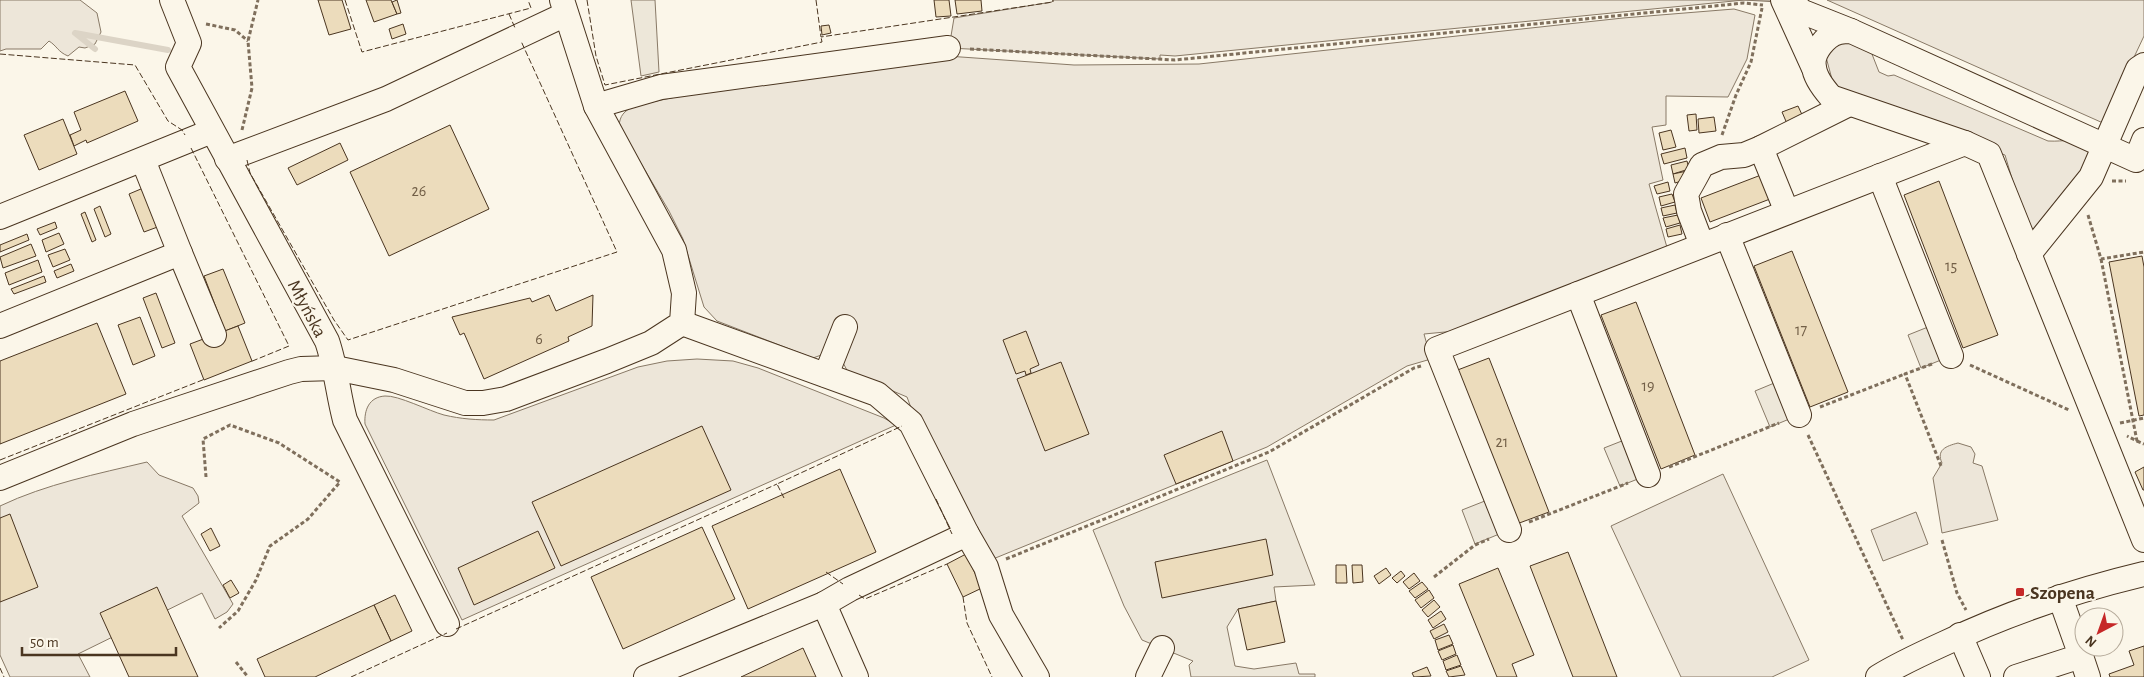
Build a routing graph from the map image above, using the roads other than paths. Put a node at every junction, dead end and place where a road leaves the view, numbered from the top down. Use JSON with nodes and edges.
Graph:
{"nodes":[{"id":1,"x":1780,"y":3,"type":"edge"},
{"id":2,"x":564,"y":7,"type":"edge"},
{"id":3,"x":176,"y":10,"type":"edge"},
{"id":4,"x":1851,"y":31,"type":"junction"},
{"id":5,"x":948,"y":48,"type":"road end"},
{"id":6,"x":2144,"y":65,"type":"edge"},
{"id":7,"x":1813,"y":66,"type":"junction"},
{"id":8,"x":1849,"y":104,"type":"junction"},
{"id":9,"x":596,"y":106,"type":"junction"},
{"id":10,"x":212,"y":132,"type":"junction"},
{"id":11,"x":2144,"y":140,"type":"edge"},
{"id":12,"x":1965,"y":144,"type":"junction"},
{"id":13,"x":2105,"y":144,"type":"junction"},
{"id":14,"x":1761,"y":148,"type":"junction"},
{"id":15,"x":231,"y":157,"type":"junction"},
{"id":16,"x":143,"y":160,"type":"junction"},
{"id":17,"x":1880,"y":176,"type":"junction"},
{"id":18,"x":1787,"y":212,"type":"junction"},
{"id":19,"x":0,"y":217,"type":"edge"},
{"id":20,"x":1727,"y":235,"type":"junction"},
{"id":21,"x":1702,"y":245,"type":"junction"},
{"id":22,"x":180,"y":253,"type":"junction"},
{"id":23,"x":2029,"y":254,"type":"junction"},
{"id":24,"x":1578,"y":294,"type":"junction"},
{"id":25,"x":682,"y":323,"type":"junction"},
{"id":26,"x":0,"y":326,"type":"edge"},
{"id":27,"x":845,"y":327,"type":"dead end"},
{"id":28,"x":214,"y":335,"type":"dead end"},
{"id":29,"x":1951,"y":356,"type":"road end"},
{"id":30,"x":335,"y":368,"type":"junction"},
{"id":31,"x":826,"y":375,"type":"junction"},
{"id":32,"x":1799,"y":415,"type":"road end"},
{"id":33,"x":1648,"y":475,"type":"dead end"},
{"id":34,"x":0,"y":478,"type":"edge"},
{"id":35,"x":1509,"y":530,"type":"dead end"},
{"id":36,"x":967,"y":534,"type":"junction"},
{"id":37,"x":2144,"y":540,"type":"edge"},
{"id":38,"x":2144,"y":574,"type":"edge"},
{"id":39,"x":2060,"y":597,"type":"junction"},
{"id":40,"x":824,"y":604,"type":"junction"},
{"id":41,"x":447,"y":624,"type":"dead end"},
{"id":42,"x":1969,"y":631,"type":"junction"},
{"id":43,"x":1162,"y":648,"type":"dead end"},
{"id":44,"x":2074,"y":668,"type":"edge"},
{"id":45,"x":646,"y":677,"type":"edge"},
{"id":46,"x":856,"y":677,"type":"edge"},
{"id":47,"x":1037,"y":677,"type":"edge"},
{"id":48,"x":1148,"y":677,"type":"edge"},
{"id":49,"x":1878,"y":677,"type":"edge"},
{"id":50,"x":1978,"y":677,"type":"edge"},
{"id":51,"x":2016,"y":677,"type":"edge"}],
"edges":[{"from":1,"to":4,"type":"street"},
{"from":1,"to":7,"type":"street"},
{"from":2,"to":9,"type":"street"},
{"from":2,"to":15,"type":"street"},
{"from":3,"to":10,"type":"street","name":"Młyńska"},
{"from":4,"to":7,"type":"street"},
{"from":4,"to":13,"type":"street"},
{"from":5,"to":9,"type":"street"},
{"from":6,"to":13,"type":"street"},
{"from":7,"to":8,"type":"street"},
{"from":8,"to":12,"type":"street"},
{"from":8,"to":14,"type":"street"},
{"from":9,"to":25,"type":"street"},
{"from":10,"to":15,"type":"street","name":"Młyńska"},
{"from":10,"to":16,"type":"street"},
{"from":11,"to":13,"type":"street"},
{"from":12,"to":17,"type":"street"},
{"from":12,"to":23,"type":"street"},
{"from":13,"to":23,"type":"street"},
{"from":14,"to":18,"type":"street"},
{"from":14,"to":21,"type":"street"},
{"from":15,"to":30,"type":"street","name":"Młyńska"},
{"from":16,"to":19,"type":"street"},
{"from":16,"to":22,"type":"street"},
{"from":17,"to":18,"type":"street"},
{"from":17,"to":29,"type":"street"},
{"from":18,"to":20,"type":"street"},
{"from":20,"to":21,"type":"street"},
{"from":20,"to":32,"type":"street"},
{"from":21,"to":24,"type":"street"},
{"from":22,"to":26,"type":"street"},
{"from":22,"to":28,"type":"street"},
{"from":23,"to":37,"type":"street"},
{"from":24,"to":33,"type":"street"},
{"from":24,"to":35,"type":"street"},
{"from":25,"to":30,"type":"street"},
{"from":25,"to":31,"type":"street"},
{"from":27,"to":31,"type":"street"},
{"from":30,"to":34,"type":"street"},
{"from":30,"to":41,"type":"street","name":"Młyńska"},
{"from":31,"to":36,"type":"street"},
{"from":36,"to":40,"type":"street"},
{"from":36,"to":47,"type":"street"},
{"from":38,"to":39,"type":"street"},
{"from":39,"to":42,"type":"street"},
{"from":39,"to":44,"type":"street"},
{"from":40,"to":45,"type":"street"},
{"from":40,"to":46,"type":"street"},
{"from":42,"to":49,"type":"street"},
{"from":42,"to":50,"type":"street"},
{"from":43,"to":48,"type":"street"},
{"from":44,"to":51,"type":"street"}]}
